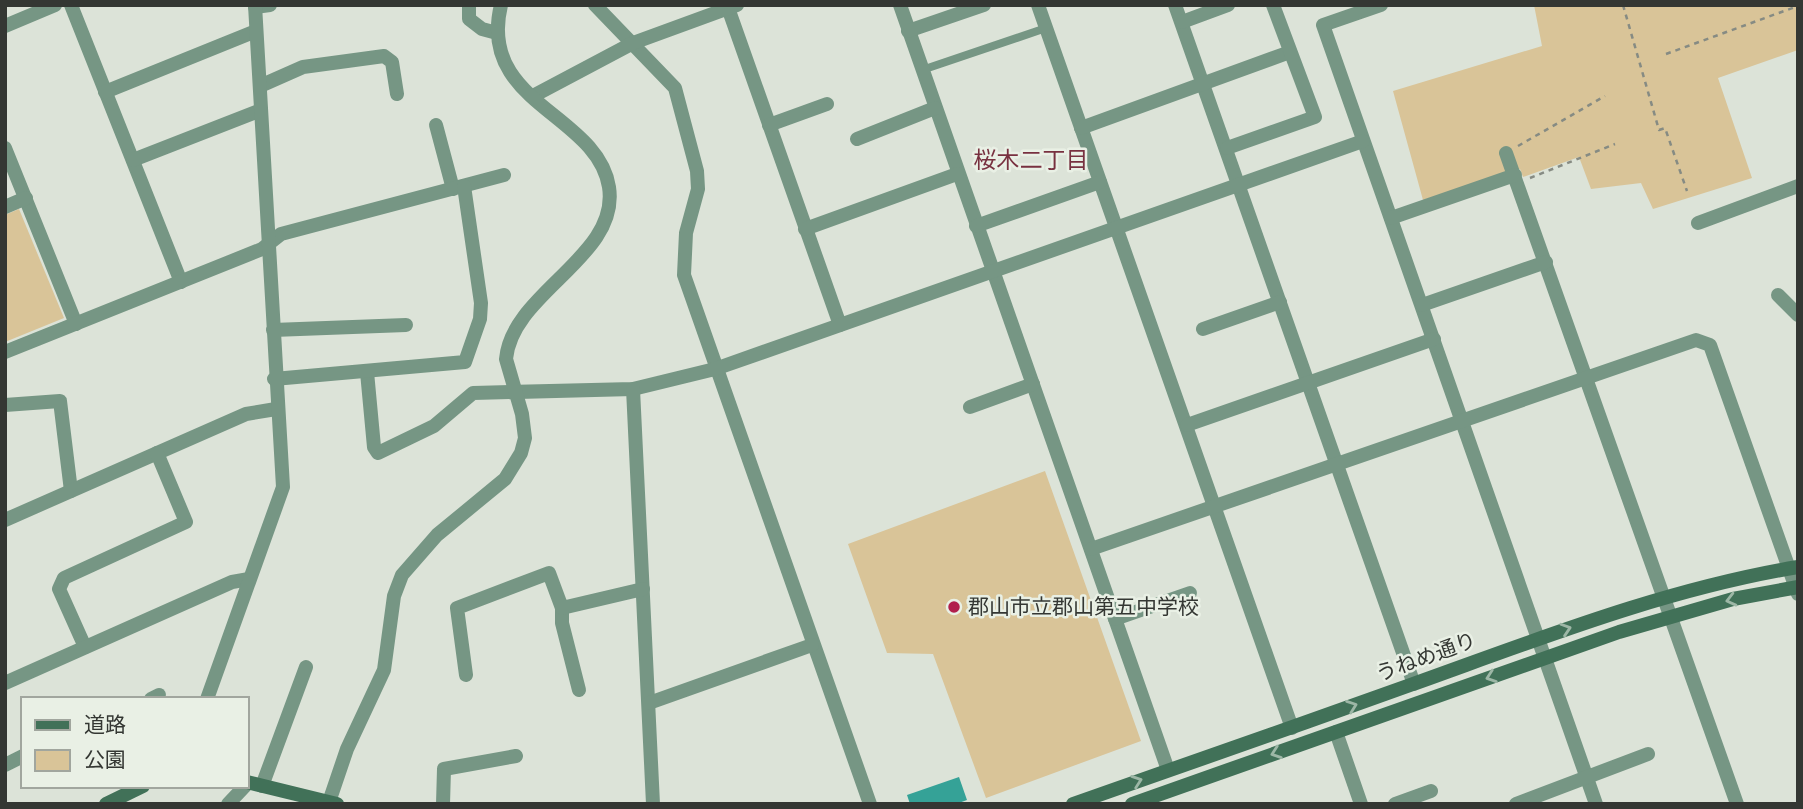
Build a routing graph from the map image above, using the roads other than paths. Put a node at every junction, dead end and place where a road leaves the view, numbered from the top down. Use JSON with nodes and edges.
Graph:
{"nodes":[{"id":1,"x":55,"y":5,"type":"edge"},
{"id":2,"x":71,"y":5,"type":"edge"},
{"id":3,"x":469,"y":5,"type":"edge"},
{"id":4,"x":501,"y":5,"type":"edge"},
{"id":5,"x":595,"y":5,"type":"edge"},
{"id":6,"x":900,"y":5,"type":"edge"},
{"id":7,"x":984,"y":5,"type":"edge"},
{"id":8,"x":1038,"y":5,"type":"edge"},
{"id":9,"x":1175,"y":5,"type":"edge"},
{"id":10,"x":1228,"y":5,"type":"edge"},
{"id":11,"x":1273,"y":5,"type":"edge"},
{"id":12,"x":1381,"y":5,"type":"edge"},
{"id":13,"x":260,"y":6,"type":"edge"},
{"id":14,"x":731,"y":6,"type":"edge"},
{"id":15,"x":1182,"y":22,"type":"junction"},
{"id":16,"x":5,"y":26,"type":"edge"},
{"id":17,"x":1046,"y":28,"type":"junction"},
{"id":18,"x":908,"y":31,"type":"junction"},
{"id":19,"x":256,"y":32,"type":"junction"},
{"id":20,"x":497,"y":33,"type":"junction"},
{"id":21,"x":633,"y":43,"type":"junction"},
{"id":22,"x":1290,"y":52,"type":"junction"},
{"id":23,"x":922,"y":70,"type":"junction"},
{"id":24,"x":1203,"y":83,"type":"junction"},
{"id":25,"x":260,"y":86,"type":"junction"},
{"id":26,"x":105,"y":92,"type":"junction"},
{"id":27,"x":397,"y":94,"type":"dead end"},
{"id":28,"x":533,"y":96,"type":"junction"},
{"id":29,"x":827,"y":104,"type":"dead end"},
{"id":30,"x":935,"y":108,"type":"junction"},
{"id":31,"x":261,"y":110,"type":"junction"},
{"id":32,"x":436,"y":125,"type":"dead end"},
{"id":33,"x":769,"y":125,"type":"junction"},
{"id":34,"x":1081,"y":128,"type":"junction"},
{"id":35,"x":857,"y":139,"type":"dead end"},
{"id":36,"x":1363,"y":141,"type":"junction"},
{"id":37,"x":5,"y":148,"type":"edge"},
{"id":38,"x":1227,"y":148,"type":"junction"},
{"id":39,"x":1506,"y":153,"type":"road end"},
{"id":40,"x":133,"y":160,"type":"junction"},
{"id":41,"x":957,"y":174,"type":"junction"},
{"id":42,"x":504,"y":175,"type":"dead end"},
{"id":43,"x":1516,"y":179,"type":"junction"},
{"id":44,"x":1100,"y":182,"type":"junction"},
{"id":45,"x":1240,"y":184,"type":"junction"},
{"id":46,"x":1798,"y":186,"type":"edge"},
{"id":47,"x":459,"y":188,"type":"junction"},
{"id":48,"x":26,"y":198,"type":"junction"},
{"id":49,"x":5,"y":206,"type":"edge"},
{"id":50,"x":1391,"y":218,"type":"junction"},
{"id":51,"x":1698,"y":223,"type":"dead end"},
{"id":52,"x":976,"y":226,"type":"junction"},
{"id":53,"x":805,"y":229,"type":"junction"},
{"id":54,"x":1116,"y":229,"type":"junction"},
{"id":55,"x":269,"y":242,"type":"junction"},
{"id":56,"x":1546,"y":262,"type":"junction"},
{"id":57,"x":993,"y":271,"type":"junction"},
{"id":58,"x":181,"y":282,"type":"junction"},
{"id":59,"x":1778,"y":295,"type":"dead end"},
{"id":60,"x":1280,"y":302,"type":"junction"},
{"id":61,"x":1422,"y":305,"type":"junction"},
{"id":62,"x":1798,"y":315,"type":"edge"},
{"id":63,"x":76,"y":324,"type":"junction"},
{"id":64,"x":406,"y":325,"type":"dead end"},
{"id":65,"x":840,"y":325,"type":"junction"},
{"id":66,"x":1203,"y":329,"type":"dead end"},
{"id":67,"x":272,"y":330,"type":"junction"},
{"id":68,"x":1434,"y":339,"type":"junction"},
{"id":69,"x":5,"y":352,"type":"edge"},
{"id":70,"x":715,"y":369,"type":"junction"},
{"id":71,"x":367,"y":372,"type":"junction"},
{"id":72,"x":1587,"y":378,"type":"junction"},
{"id":73,"x":274,"y":379,"type":"junction"},
{"id":74,"x":1309,"y":383,"type":"junction"},
{"id":75,"x":1032,"y":384,"type":"junction"},
{"id":76,"x":633,"y":389,"type":"junction"},
{"id":77,"x":516,"y":393,"type":"junction"},
{"id":78,"x":5,"y":405,"type":"edge"},
{"id":79,"x":970,"y":407,"type":"dead end"},
{"id":80,"x":276,"y":409,"type":"junction"},
{"id":81,"x":1464,"y":419,"type":"junction"},
{"id":82,"x":1187,"y":425,"type":"junction"},
{"id":83,"x":157,"y":453,"type":"junction"},
{"id":84,"x":1337,"y":464,"type":"junction"},
{"id":85,"x":71,"y":491,"type":"junction"},
{"id":86,"x":1215,"y":509,"type":"junction"},
{"id":87,"x":5,"y":520,"type":"edge"},
{"id":88,"x":1091,"y":549,"type":"junction"},
{"id":89,"x":1793,"y":568,"type":"edge"},
{"id":90,"x":249,"y":579,"type":"junction"},
{"id":91,"x":643,"y":589,"type":"junction"},
{"id":92,"x":1797,"y":589,"type":"edge"},
{"id":93,"x":1190,"y":593,"type":"dead end"},
{"id":94,"x":1665,"y":597,"type":"junction"},
{"id":95,"x":562,"y":608,"type":"junction"},
{"id":96,"x":1672,"y":616,"type":"junction"},
{"id":97,"x":1115,"y":619,"type":"junction"},
{"id":98,"x":1538,"y":638,"type":"junction"},
{"id":99,"x":812,"y":645,"type":"junction"},
{"id":100,"x":85,"y":647,"type":"junction"},
{"id":101,"x":1545,"y":658,"type":"junction"},
{"id":102,"x":306,"y":667,"type":"dead end"},
{"id":103,"x":466,"y":675,"type":"dead end"},
{"id":104,"x":5,"y":683,"type":"edge"},
{"id":105,"x":1414,"y":684,"type":"junction"},
{"id":106,"x":579,"y":690,"type":"dead end"},
{"id":107,"x":208,"y":697,"type":"edge"},
{"id":108,"x":649,"y":703,"type":"junction"},
{"id":109,"x":1292,"y":728,"type":"junction"},
{"id":110,"x":1336,"y":732,"type":"junction"},
{"id":111,"x":1648,"y":754,"type":"dead end"},
{"id":112,"x":516,"y":756,"type":"dead end"},
{"id":113,"x":21,"y":758,"type":"edge"},
{"id":114,"x":5,"y":765,"type":"edge"},
{"id":115,"x":1168,"y":771,"type":"junction"},
{"id":116,"x":1587,"y":777,"type":"junction"},
{"id":117,"x":250,"y":784,"type":"edge"},
{"id":118,"x":139,"y":788,"type":"edge"},
{"id":119,"x":246,"y":788,"type":"edge"},
{"id":120,"x":1431,"y":791,"type":"dead end"},
{"id":121,"x":1140,"y":802,"type":"edge"},
{"id":122,"x":333,"y":803,"type":"edge"},
{"id":123,"x":106,"y":804,"type":"edge"},
{"id":124,"x":228,"y":804,"type":"edge"},
{"id":125,"x":443,"y":804,"type":"edge"},
{"id":126,"x":653,"y":804,"type":"edge"},
{"id":127,"x":870,"y":804,"type":"edge"},
{"id":128,"x":1073,"y":804,"type":"edge"},
{"id":129,"x":1361,"y":804,"type":"edge"},
{"id":130,"x":1395,"y":804,"type":"edge"},
{"id":131,"x":1516,"y":804,"type":"edge"},
{"id":132,"x":1596,"y":804,"type":"edge"},
{"id":133,"x":1737,"y":804,"type":"edge"}],
"edges":[{"from":1,"to":16,"type":"street"},
{"from":2,"to":26,"type":"street"},
{"from":3,"to":20,"type":"street"},
{"from":4,"to":20,"type":"street"},
{"from":5,"to":21,"type":"street"},
{"from":6,"to":18,"type":"street"},
{"from":7,"to":18,"type":"street"},
{"from":8,"to":17,"type":"street"},
{"from":9,"to":15,"type":"street"},
{"from":10,"to":15,"type":"street"},
{"from":11,"to":22,"type":"street"},
{"from":12,"to":36,"type":"street"},
{"from":13,"to":19,"type":"street"},
{"from":14,"to":21,"type":"street"},
{"from":14,"to":33,"type":"street"},
{"from":15,"to":24,"type":"street"},
{"from":17,"to":23,"type":"lane"},
{"from":17,"to":34,"type":"street"},
{"from":18,"to":23,"type":"street"},
{"from":19,"to":25,"type":"street"},
{"from":19,"to":26,"type":"street"},
{"from":20,"to":28,"type":"street"},
{"from":21,"to":28,"type":"street"},
{"from":21,"to":70,"type":"street"},
{"from":22,"to":24,"type":"street"},
{"from":22,"to":38,"type":"street"},
{"from":23,"to":30,"type":"street"},
{"from":24,"to":34,"type":"street"},
{"from":24,"to":38,"type":"street"},
{"from":25,"to":27,"type":"street"},
{"from":25,"to":31,"type":"street"},
{"from":26,"to":40,"type":"street"},
{"from":28,"to":77,"type":"street"},
{"from":29,"to":33,"type":"street"},
{"from":30,"to":35,"type":"street"},
{"from":30,"to":41,"type":"street"},
{"from":31,"to":40,"type":"street"},
{"from":31,"to":55,"type":"street"},
{"from":32,"to":47,"type":"street"},
{"from":33,"to":53,"type":"street"},
{"from":34,"to":44,"type":"street"},
{"from":36,"to":45,"type":"street"},
{"from":36,"to":50,"type":"street"},
{"from":37,"to":48,"type":"street"},
{"from":38,"to":45,"type":"street"},
{"from":39,"to":43,"type":"street"},
{"from":40,"to":58,"type":"street"},
{"from":41,"to":52,"type":"street"},
{"from":41,"to":53,"type":"street"},
{"from":42,"to":47,"type":"street"},
{"from":43,"to":50,"type":"street"},
{"from":43,"to":56,"type":"street"},
{"from":44,"to":52,"type":"street"},
{"from":44,"to":54,"type":"street"},
{"from":45,"to":54,"type":"street"},
{"from":45,"to":60,"type":"street"},
{"from":46,"to":51,"type":"street"},
{"from":47,"to":55,"type":"street"},
{"from":47,"to":71,"type":"street"},
{"from":48,"to":49,"type":"street"},
{"from":48,"to":63,"type":"street"},
{"from":50,"to":61,"type":"street"},
{"from":52,"to":57,"type":"street"},
{"from":53,"to":65,"type":"street"},
{"from":54,"to":57,"type":"street"},
{"from":54,"to":82,"type":"street"},
{"from":55,"to":58,"type":"street"},
{"from":55,"to":67,"type":"street"},
{"from":56,"to":61,"type":"street"},
{"from":56,"to":72,"type":"street"},
{"from":57,"to":65,"type":"street"},
{"from":57,"to":75,"type":"street"},
{"from":58,"to":63,"type":"street"},
{"from":59,"to":62,"type":"street"},
{"from":60,"to":66,"type":"street"},
{"from":60,"to":74,"type":"street"},
{"from":61,"to":68,"type":"street"},
{"from":63,"to":69,"type":"street"},
{"from":64,"to":67,"type":"street"},
{"from":65,"to":70,"type":"street"},
{"from":67,"to":73,"type":"street"},
{"from":68,"to":74,"type":"street"},
{"from":68,"to":81,"type":"street"},
{"from":70,"to":76,"type":"street"},
{"from":70,"to":99,"type":"street"},
{"from":71,"to":73,"type":"street"},
{"from":71,"to":77,"type":"street"},
{"from":72,"to":81,"type":"street"},
{"from":72,"to":89,"type":"street"},
{"from":72,"to":94,"type":"street"},
{"from":73,"to":80,"type":"street"},
{"from":74,"to":82,"type":"street"},
{"from":74,"to":84,"type":"street"},
{"from":75,"to":79,"type":"street"},
{"from":75,"to":88,"type":"street"},
{"from":76,"to":77,"type":"street"},
{"from":76,"to":91,"type":"street"},
{"from":77,"to":122,"type":"street"},
{"from":78,"to":85,"type":"street"},
{"from":80,"to":83,"type":"street"},
{"from":80,"to":90,"type":"street"},
{"from":81,"to":84,"type":"street"},
{"from":81,"to":98,"type":"street"},
{"from":82,"to":86,"type":"street"},
{"from":83,"to":85,"type":"street"},
{"from":83,"to":100,"type":"street"},
{"from":84,"to":86,"type":"street"},
{"from":84,"to":105,"type":"street"},
{"from":85,"to":87,"type":"street"},
{"from":86,"to":88,"type":"street"},
{"from":86,"to":109,"type":"street"},
{"from":88,"to":97,"type":"street"},
{"from":89,"to":92,"type":"street"},
{"from":89,"to":94,"type":"street","name":"うねめ通り"},
{"from":90,"to":100,"type":"street"},
{"from":90,"to":107,"type":"street"},
{"from":91,"to":95,"type":"street"},
{"from":91,"to":108,"type":"street"},
{"from":92,"to":96,"type":"street","name":"うねめ通り","one_way":true},
{"from":93,"to":97,"type":"street"},
{"from":94,"to":96,"type":"street"},
{"from":98,"to":94,"type":"street","name":"うねめ通り","one_way":true},
{"from":95,"to":103,"type":"street"},
{"from":95,"to":106,"type":"street"},
{"from":96,"to":101,"type":"street","name":"うねめ通り"},
{"from":96,"to":133,"type":"street"},
{"from":97,"to":115,"type":"street"},
{"from":98,"to":101,"type":"street"},
{"from":98,"to":105,"type":"street","name":"うねめ通り"},
{"from":99,"to":108,"type":"street"},
{"from":99,"to":127,"type":"street"},
{"from":100,"to":104,"type":"street"},
{"from":101,"to":110,"type":"street","name":"うねめ通り","one_way":true},
{"from":101,"to":116,"type":"street"},
{"from":102,"to":117,"type":"street"},
{"from":109,"to":105,"type":"street","name":"うねめ通り","one_way":true},
{"from":108,"to":126,"type":"street"},
{"from":109,"to":115,"type":"street","name":"うねめ通り"},
{"from":110,"to":121,"type":"street","name":"うねめ通り","one_way":true},
{"from":110,"to":129,"type":"street"},
{"from":111,"to":116,"type":"street"},
{"from":112,"to":125,"type":"street"},
{"from":113,"to":114,"type":"street"},
{"from":128,"to":115,"type":"street","name":"うねめ通り","one_way":true},
{"from":116,"to":131,"type":"street"},
{"from":116,"to":132,"type":"street"},
{"from":117,"to":122,"type":"street"},
{"from":118,"to":123,"type":"street"},
{"from":119,"to":124,"type":"street"},
{"from":120,"to":130,"type":"street"}]}
